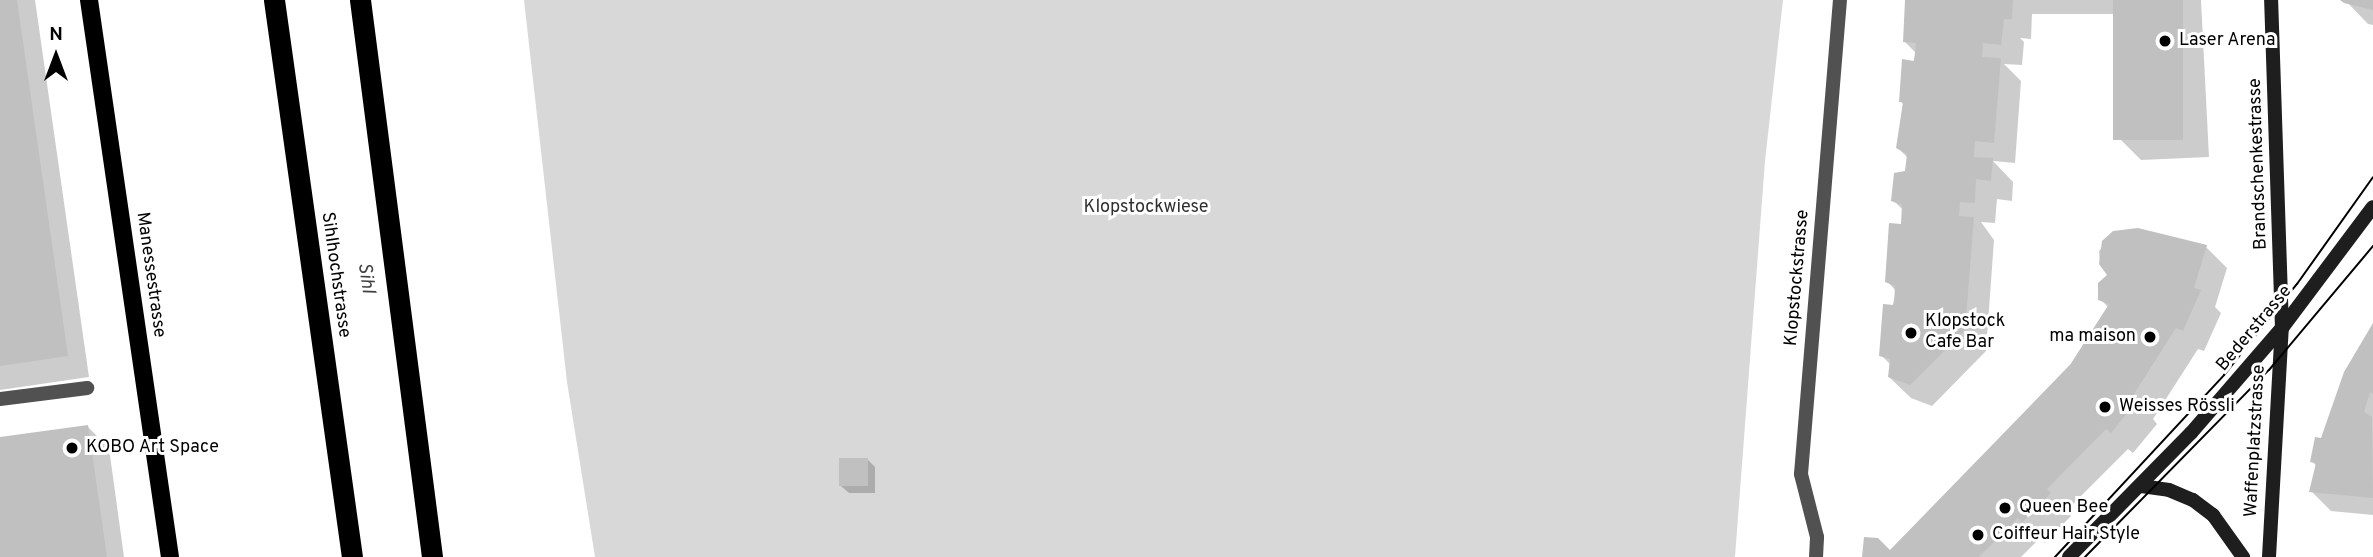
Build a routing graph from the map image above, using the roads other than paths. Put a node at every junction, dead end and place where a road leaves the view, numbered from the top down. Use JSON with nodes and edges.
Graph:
{"nodes":[{"id":1,"x":89,"y":0,"type":"edge"},
{"id":2,"x":274,"y":0,"type":"edge"},
{"id":3,"x":360,"y":0,"type":"edge"},
{"id":4,"x":1840,"y":0,"type":"edge"},
{"id":5,"x":2271,"y":0,"type":"edge"},
{"id":6,"x":2373,"y":208,"type":"edge"},
{"id":7,"x":2282,"y":328,"type":"junction"},
{"id":8,"x":87,"y":388,"type":"dead end"},
{"id":9,"x":0,"y":399,"type":"edge"},
{"id":10,"x":2141,"y":486,"type":"junction"},
{"id":11,"x":170,"y":557,"type":"edge"},
{"id":12,"x":352,"y":557,"type":"edge"},
{"id":13,"x":432,"y":557,"type":"edge"},
{"id":14,"x":1816,"y":557,"type":"edge"},
{"id":15,"x":2069,"y":557,"type":"edge"},
{"id":16,"x":2243,"y":557,"type":"edge"},
{"id":17,"x":2269,"y":557,"type":"edge"}],
"edges":[{"from":1,"to":11,"type":"main road","name":"Manessestrasse"},
{"from":2,"to":12,"type":"highway","name":"Sihlhochstrasse"},
{"from":3,"to":13,"type":"highway"},
{"from":4,"to":14,"type":"street","name":"Klopstockstrasse"},
{"from":5,"to":7,"type":"street","name":"Brandschenkestrasse"},
{"from":6,"to":7,"type":"street","name":"Bederstrasse"},
{"from":7,"to":10,"type":"street","name":"Bederstrasse"},
{"from":7,"to":17,"type":"street","name":"Waffenplatzstrasse"},
{"from":8,"to":9,"type":"street"},
{"from":10,"to":15,"type":"street","name":"Bederstrasse"},
{"from":10,"to":16,"type":"street","name":"Waffenplatzstrasse"}]}
